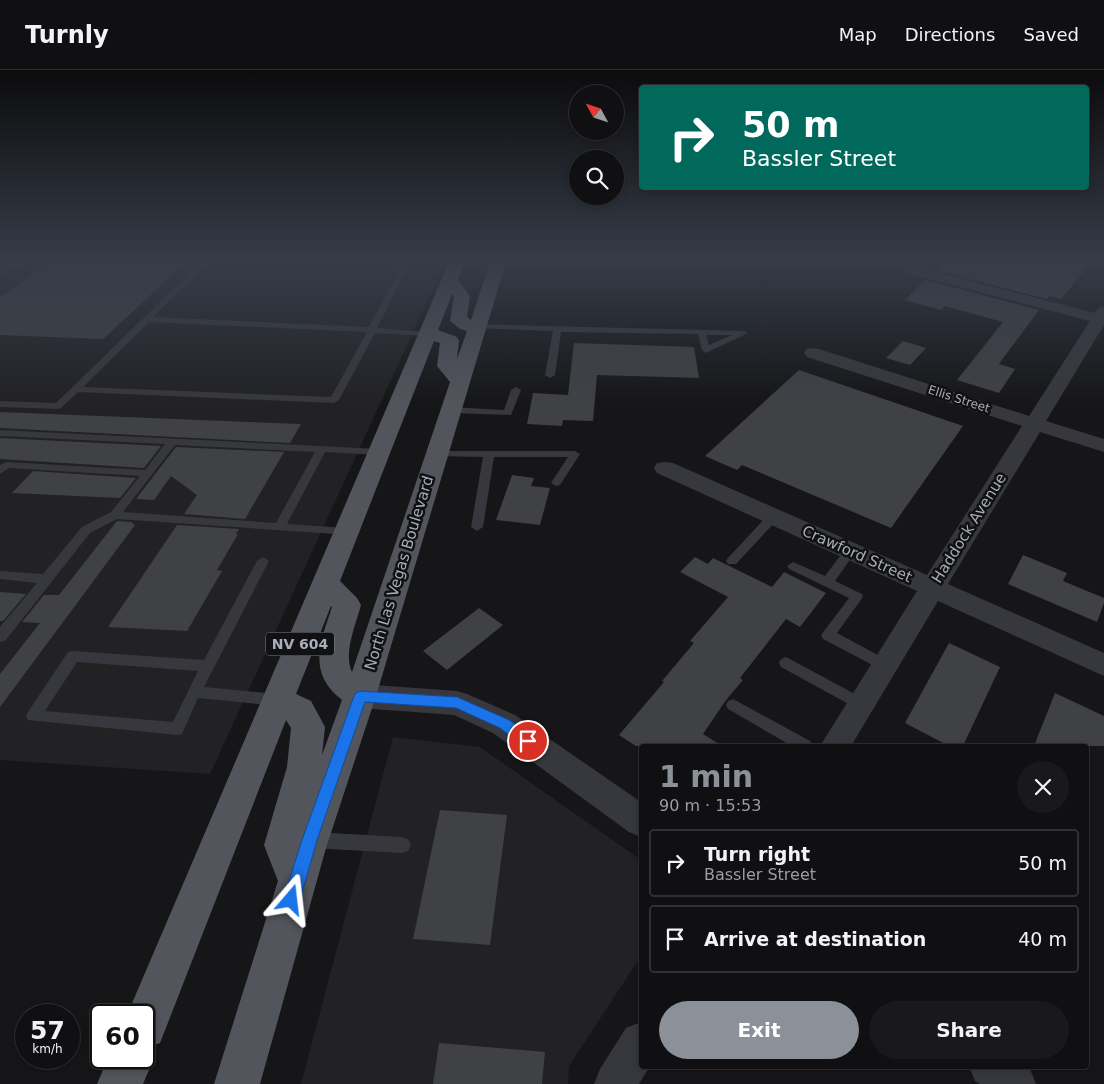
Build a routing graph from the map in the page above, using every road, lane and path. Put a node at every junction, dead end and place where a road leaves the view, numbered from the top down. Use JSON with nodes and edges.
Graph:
{"nodes":[{"id":1,"x":156,"y":309,"type":"edge"},
{"id":2,"x":383,"y":309,"type":"edge"},
{"id":3,"x":437,"y":309,"type":"edge"},
{"id":4,"x":459,"y":309,"type":"edge"},
{"id":5,"x":482,"y":309,"type":"edge"},
{"id":6,"x":1071,"y":309,"type":"edge"},
{"id":7,"x":1102,"y":317,"type":"edge"},
{"id":8,"x":146,"y":319,"type":"junction"},
{"id":9,"x":476,"y":326,"type":"junction"},
{"id":10,"x":558,"y":329,"type":"junction"},
{"id":11,"x":372,"y":330,"type":"junction"},
{"id":12,"x":701,"y":332,"type":"dead end"},
{"id":13,"x":427,"y":334,"type":"junction"},
{"id":14,"x":813,"y":353,"type":"dead end"},
{"id":15,"x":550,"y":375,"type":"dead end"},
{"id":16,"x":459,"y":382,"type":"junction"},
{"id":17,"x":76,"y":389,"type":"junction"},
{"id":18,"x":516,"y":390,"type":"dead end"},
{"id":19,"x":0,"y":404,"type":"edge"},
{"id":20,"x":450,"y":410,"type":"junction"},
{"id":21,"x":1034,"y":423,"type":"junction"},
{"id":22,"x":0,"y":433,"type":"edge"},
{"id":23,"x":172,"y":442,"type":"junction"},
{"id":24,"x":1104,"y":446,"type":"edge"},
{"id":25,"x":322,"y":449,"type":"junction"},
{"id":26,"x":379,"y":452,"type":"junction"},
{"id":27,"x":436,"y":454,"type":"junction"},
{"id":28,"x":489,"y":454,"type":"junction"},
{"id":29,"x":665,"y":468,"type":"dead end"},
{"id":30,"x":0,"y":471,"type":"edge"},
{"id":31,"x":148,"y":473,"type":"junction"},
{"id":32,"x":556,"y":483,"type":"dead end"},
{"id":33,"x":115,"y":515,"type":"junction"},
{"id":34,"x":773,"y":517,"type":"junction"},
{"id":35,"x":477,"y":526,"type":"dead end"},
{"id":36,"x":280,"y":527,"type":"junction"},
{"id":37,"x":346,"y":532,"type":"junction"},
{"id":38,"x":850,"y":551,"type":"junction"},
{"id":39,"x":263,"y":561,"type":"dead end"},
{"id":40,"x":732,"y":561,"type":"dead end"},
{"id":41,"x":793,"y":566,"type":"dead end"},
{"id":42,"x":0,"y":575,"type":"edge"},
{"id":43,"x":46,"y":579,"type":"junction"},
{"id":44,"x":325,"y":582,"type":"junction"},
{"id":45,"x":827,"y":583,"type":"junction"},
{"id":46,"x":932,"y":588,"type":"junction"},
{"id":47,"x":0,"y":637,"type":"edge"},
{"id":48,"x":786,"y":663,"type":"dead end"},
{"id":49,"x":884,"y":665,"type":"junction"},
{"id":50,"x":1104,"y":665,"type":"edge"},
{"id":51,"x":207,"y":666,"type":"junction"},
{"id":52,"x":194,"y":692,"type":"junction"},
{"id":53,"x":360,"y":696,"type":"junction"},
{"id":54,"x":277,"y":700,"type":"junction"},
{"id":55,"x":861,"y":704,"type":"junction"},
{"id":56,"x":733,"y":705,"type":"dead end"},
{"id":57,"x":801,"y":744,"type":"edge"},
{"id":58,"x":836,"y":744,"type":"edge"},
{"id":59,"x":639,"y":820,"type":"edge"},
{"id":60,"x":310,"y":840,"type":"junction"},
{"id":61,"x":402,"y":845,"type":"dead end"},
{"id":62,"x":297,"y":881,"type":"junction"},
{"id":63,"x":153,"y":1004,"type":"edge"},
{"id":64,"x":639,"y":1046,"type":"edge"},
{"id":65,"x":126,"y":1069,"type":"edge"},
{"id":66,"x":994,"y":1069,"type":"edge"},
{"id":67,"x":120,"y":1084,"type":"edge"},
{"id":68,"x":237,"y":1084,"type":"edge"},
{"id":69,"x":615,"y":1084,"type":"edge"},
{"id":70,"x":1016,"y":1084,"type":"edge"}],
"edges":[{"from":1,"to":8,"type":"lane"},
{"from":2,"to":11,"type":"lane"},
{"from":3,"to":13,"type":"main road","number":"NV 604"},
{"from":4,"to":9,"type":"main road"},
{"from":5,"to":9,"type":"main road","name":"North Las Vegas Boulevard"},
{"from":6,"to":7,"type":"street"},
{"from":7,"to":21,"type":"street","name":"Haddock Avenue"},
{"from":8,"to":11,"type":"lane"},
{"from":8,"to":17,"type":"lane"},
{"from":9,"to":10,"type":"lane"},
{"from":9,"to":16,"type":"main road","name":"North Las Vegas Boulevard"},
{"from":10,"to":12,"type":"lane"},
{"from":10,"to":15,"type":"lane"},
{"from":11,"to":13,"type":"lane"},
{"from":11,"to":17,"type":"lane"},
{"from":13,"to":16,"type":"main road"},
{"from":13,"to":26,"type":"main road","number":"NV 604"},
{"from":14,"to":21,"type":"street","name":"Ellis Street"},
{"from":16,"to":20,"type":"main road","name":"North Las Vegas Boulevard"},
{"from":17,"to":19,"type":"lane"},
{"from":18,"to":20,"type":"lane"},
{"from":20,"to":27,"type":"main road","name":"North Las Vegas Boulevard"},
{"from":21,"to":24,"type":"street","name":"Ellis Street"},
{"from":21,"to":46,"type":"street","name":"Haddock Avenue"},
{"from":22,"to":23,"type":"lane"},
{"from":23,"to":25,"type":"lane"},
{"from":23,"to":31,"type":"lane"},
{"from":25,"to":26,"type":"lane"},
{"from":25,"to":36,"type":"lane"},
{"from":26,"to":37,"type":"main road","number":"NV 604"},
{"from":27,"to":28,"type":"lane"},
{"from":27,"to":53,"type":"main road","name":"North Las Vegas Boulevard"},
{"from":28,"to":32,"type":"lane"},
{"from":28,"to":35,"type":"lane"},
{"from":29,"to":34,"type":"street","name":"Crawford Street"},
{"from":30,"to":31,"type":"lane"},
{"from":31,"to":33,"type":"lane"},
{"from":33,"to":36,"type":"lane"},
{"from":33,"to":43,"type":"lane"},
{"from":34,"to":38,"type":"street","name":"Crawford Street"},
{"from":34,"to":40,"type":"lane"},
{"from":36,"to":37,"type":"lane"},
{"from":37,"to":44,"type":"main road","number":"NV 604"},
{"from":38,"to":45,"type":"lane"},
{"from":38,"to":46,"type":"street","name":"Crawford Street"},
{"from":39,"to":51,"type":"lane"},
{"from":41,"to":45,"type":"lane"},
{"from":42,"to":43,"type":"lane"},
{"from":43,"to":47,"type":"lane"},
{"from":44,"to":53,"type":"main road"},
{"from":44,"to":54,"type":"main road","number":"NV 604"},
{"from":45,"to":49,"type":"lane"},
{"from":46,"to":49,"type":"street","name":"Haddock Avenue"},
{"from":46,"to":50,"type":"street","name":"Crawford Street"},
{"from":48,"to":55,"type":"lane"},
{"from":49,"to":55,"type":"street","name":"Haddock Avenue"},
{"from":51,"to":52,"type":"lane"},
{"from":51,"to":52,"type":"lane"},
{"from":52,"to":54,"type":"lane"},
{"from":53,"to":59,"type":"street"},
{"from":53,"to":60,"type":"main road","name":"North Las Vegas Boulevard"},
{"from":54,"to":62,"type":"main road"},
{"from":54,"to":63,"type":"main road","number":"NV 604"},
{"from":55,"to":58,"type":"street","name":"Haddock Avenue"},
{"from":56,"to":57,"type":"lane"},
{"from":60,"to":61,"type":"lane"},
{"from":60,"to":62,"type":"main road","name":"North Las Vegas Boulevard"},
{"from":62,"to":68,"type":"main road","name":"North Las Vegas Boulevard"},
{"from":64,"to":69,"type":"street"},
{"from":65,"to":67,"type":"main road"},
{"from":66,"to":70,"type":"street"}]}
